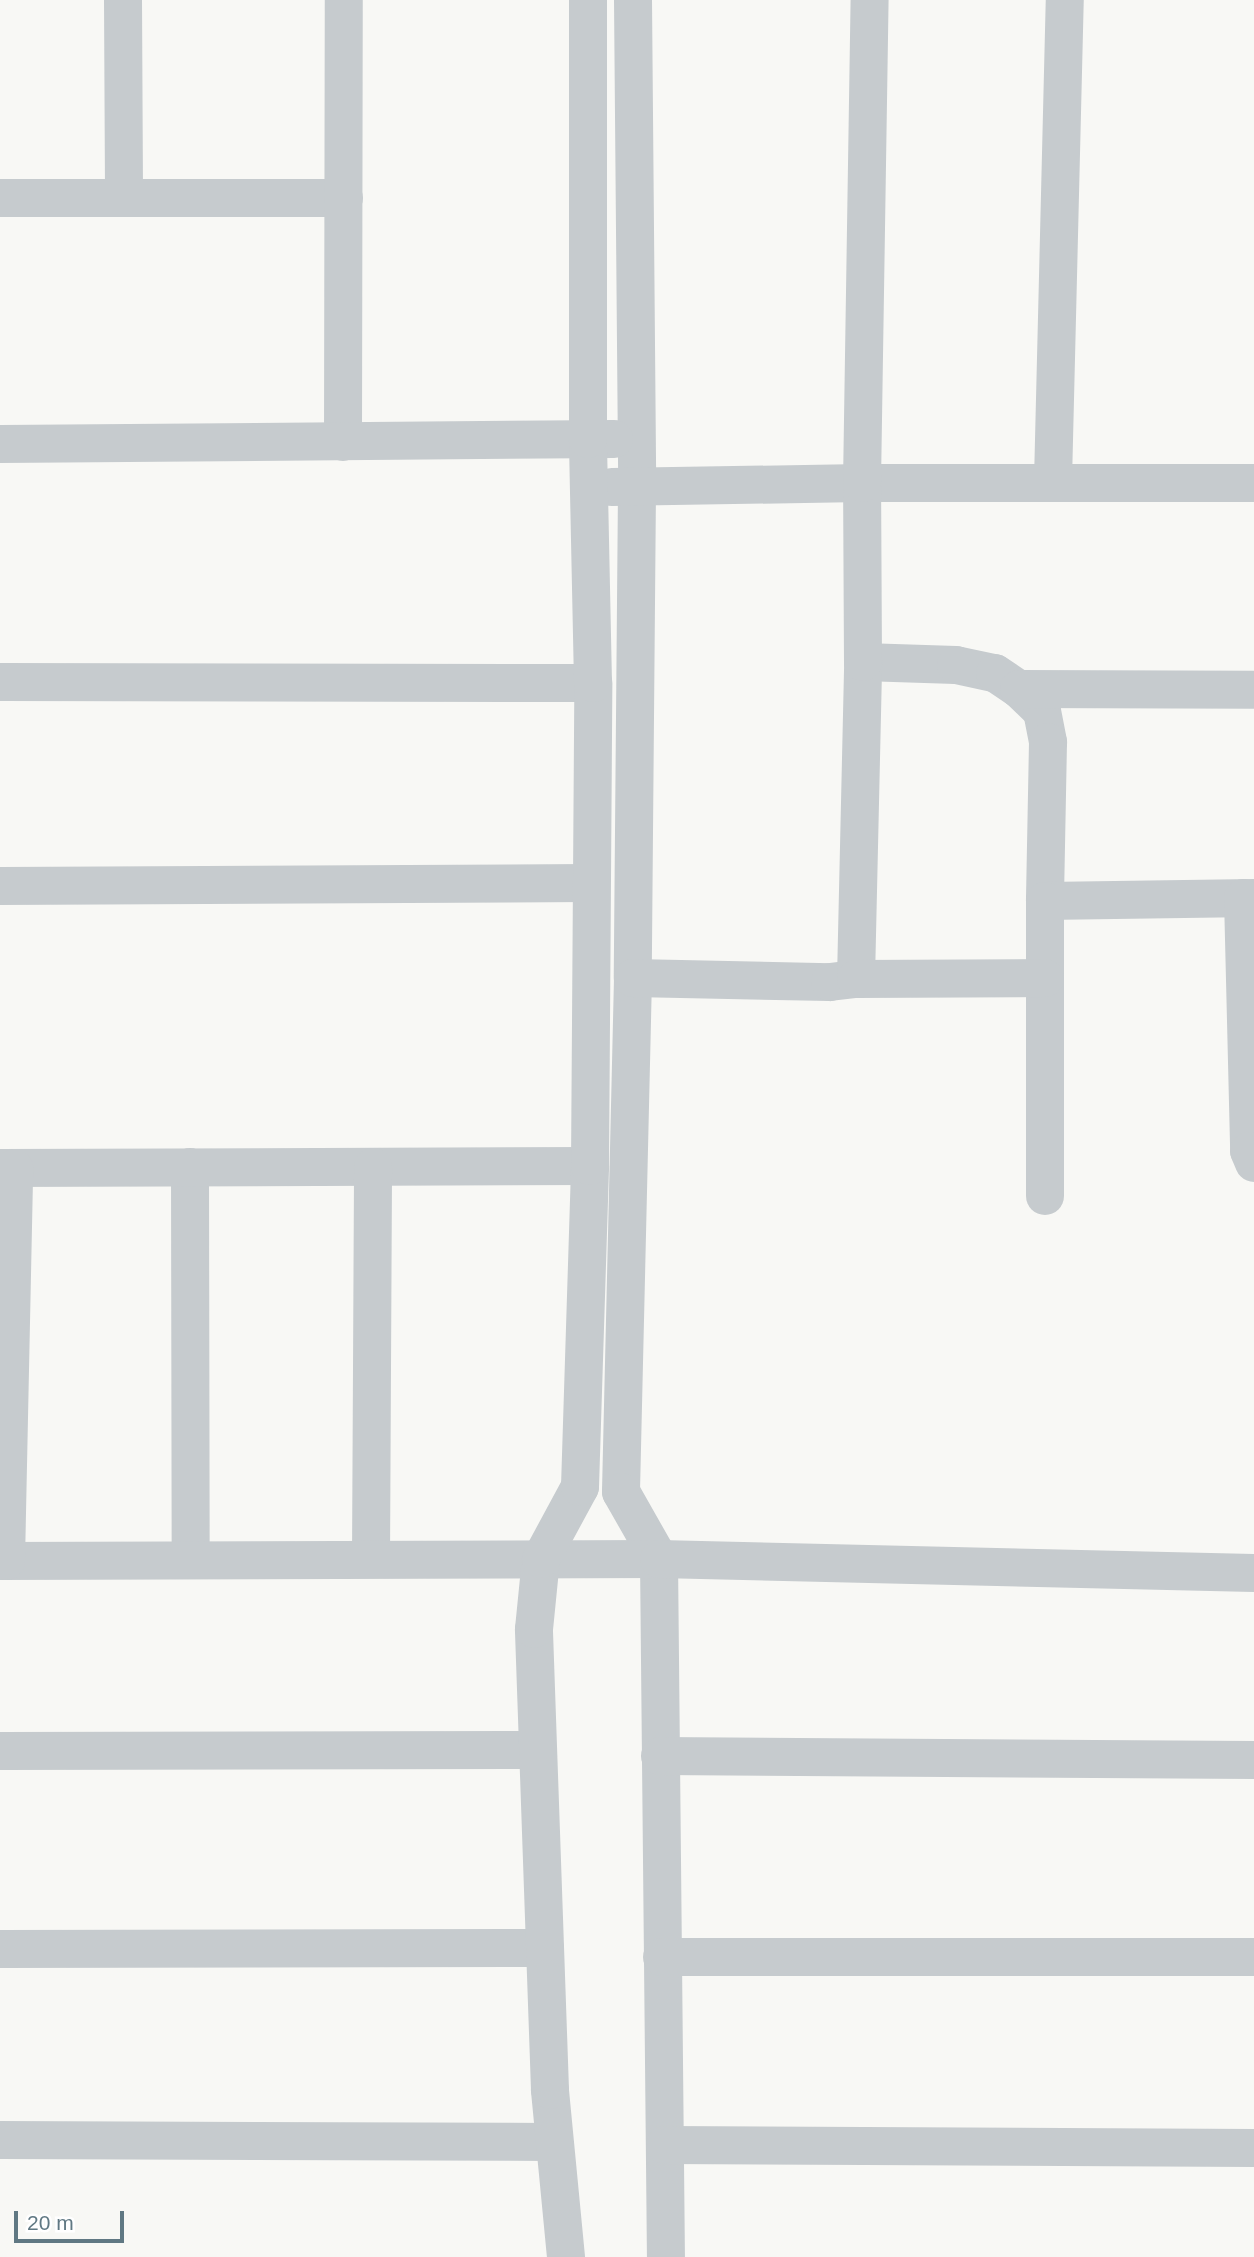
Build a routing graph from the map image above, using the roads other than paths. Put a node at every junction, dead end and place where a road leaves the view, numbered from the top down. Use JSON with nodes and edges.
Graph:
{"nodes":[{"id":1,"x":123,"y":0,"type":"edge"},
{"id":2,"x":344,"y":0,"type":"edge"},
{"id":3,"x":588,"y":0,"type":"edge"},
{"id":4,"x":633,"y":0,"type":"edge"},
{"id":5,"x":870,"y":0,"type":"edge"},
{"id":6,"x":1065,"y":0,"type":"edge"},
{"id":7,"x":0,"y":198,"type":"edge"},
{"id":8,"x":124,"y":198,"type":"junction"},
{"id":9,"x":344,"y":198,"type":"junction"},
{"id":10,"x":588,"y":439,"type":"junction"},
{"id":11,"x":637,"y":439,"type":"junction"},
{"id":12,"x":343,"y":442,"type":"junction"},
{"id":13,"x":0,"y":444,"type":"edge"},
{"id":14,"x":1053,"y":481,"type":"junction"},
{"id":15,"x":862,"y":482,"type":"junction"},
{"id":16,"x":1254,"y":483,"type":"edge"},
{"id":17,"x":589,"y":487,"type":"junction"},
{"id":18,"x":637,"y":488,"type":"junction"},
{"id":19,"x":863,"y":662,"type":"junction"},
{"id":20,"x":0,"y":682,"type":"edge"},
{"id":21,"x":593,"y":683,"type":"junction"},
{"id":22,"x":1019,"y":689,"type":"junction"},
{"id":23,"x":1254,"y":690,"type":"edge"},
{"id":24,"x":590,"y":883,"type":"junction"},
{"id":25,"x":0,"y":886,"type":"edge"},
{"id":26,"x":1249,"y":898,"type":"edge"},
{"id":27,"x":1045,"y":901,"type":"junction"},
{"id":28,"x":633,"y":978,"type":"junction"},
{"id":29,"x":1045,"y":978,"type":"junction"},
{"id":30,"x":856,"y":979,"type":"junction"},
{"id":31,"x":1254,"y":1163,"type":"edge"},
{"id":32,"x":590,"y":1166,"type":"junction"},
{"id":33,"x":190,"y":1167,"type":"junction"},
{"id":34,"x":373,"y":1167,"type":"junction"},
{"id":35,"x":7,"y":1168,"type":"edge"},
{"id":36,"x":1045,"y":1196,"type":"dead end"},
{"id":37,"x":371,"y":1559,"type":"junction"},
{"id":38,"x":541,"y":1559,"type":"junction"},
{"id":39,"x":659,"y":1559,"type":"junction"},
{"id":40,"x":191,"y":1560,"type":"junction"},
{"id":41,"x":3,"y":1561,"type":"edge"},
{"id":42,"x":1254,"y":1573,"type":"edge"},
{"id":43,"x":538,"y":1750,"type":"junction"},
{"id":44,"x":0,"y":1751,"type":"edge"},
{"id":45,"x":660,"y":1756,"type":"junction"},
{"id":46,"x":1254,"y":1760,"type":"edge"},
{"id":47,"x":545,"y":1948,"type":"junction"},
{"id":48,"x":0,"y":1949,"type":"edge"},
{"id":49,"x":1254,"y":1957,"type":"edge"},
{"id":50,"x":662,"y":1958,"type":"junction"},
{"id":51,"x":0,"y":2140,"type":"edge"},
{"id":52,"x":554,"y":2141,"type":"junction"},
{"id":53,"x":665,"y":2145,"type":"junction"},
{"id":54,"x":1254,"y":2148,"type":"edge"},
{"id":55,"x":566,"y":2257,"type":"edge"},
{"id":56,"x":666,"y":2257,"type":"edge"}],
"edges":[{"from":1,"to":8,"type":"street"},
{"from":2,"to":9,"type":"street"},
{"from":3,"to":10,"type":"street"},
{"from":4,"to":11,"type":"street"},
{"from":5,"to":15,"type":"street"},
{"from":6,"to":14,"type":"street"},
{"from":7,"to":8,"type":"street"},
{"from":8,"to":9,"type":"street"},
{"from":9,"to":12,"type":"street"},
{"from":10,"to":11,"type":"street"},
{"from":10,"to":12,"type":"street"},
{"from":10,"to":17,"type":"street"},
{"from":11,"to":18,"type":"street"},
{"from":12,"to":13,"type":"street"},
{"from":14,"to":15,"type":"street"},
{"from":14,"to":16,"type":"street"},
{"from":15,"to":18,"type":"street"},
{"from":15,"to":19,"type":"street"},
{"from":17,"to":18,"type":"street"},
{"from":17,"to":21,"type":"street"},
{"from":18,"to":28,"type":"street"},
{"from":19,"to":22,"type":"street"},
{"from":19,"to":30,"type":"street"},
{"from":20,"to":21,"type":"street"},
{"from":21,"to":24,"type":"street"},
{"from":22,"to":23,"type":"street"},
{"from":22,"to":27,"type":"street"},
{"from":24,"to":25,"type":"street"},
{"from":24,"to":32,"type":"street"},
{"from":26,"to":27,"type":"street"},
{"from":26,"to":31,"type":"street"},
{"from":27,"to":29,"type":"street"},
{"from":28,"to":30,"type":"street"},
{"from":28,"to":39,"type":"street"},
{"from":29,"to":30,"type":"street"},
{"from":29,"to":36,"type":"street"},
{"from":32,"to":34,"type":"street"},
{"from":32,"to":38,"type":"street"},
{"from":33,"to":34,"type":"street"},
{"from":33,"to":35,"type":"street"},
{"from":33,"to":40,"type":"street"},
{"from":34,"to":37,"type":"street"},
{"from":35,"to":41,"type":"street"},
{"from":37,"to":38,"type":"street"},
{"from":37,"to":40,"type":"street"},
{"from":38,"to":39,"type":"street"},
{"from":38,"to":43,"type":"street"},
{"from":39,"to":42,"type":"street"},
{"from":39,"to":45,"type":"street"},
{"from":40,"to":41,"type":"street"},
{"from":43,"to":44,"type":"street"},
{"from":43,"to":47,"type":"street"},
{"from":45,"to":46,"type":"street"},
{"from":45,"to":50,"type":"street"},
{"from":47,"to":48,"type":"street"},
{"from":47,"to":52,"type":"street"},
{"from":49,"to":50,"type":"street"},
{"from":50,"to":53,"type":"street"},
{"from":51,"to":52,"type":"street"},
{"from":52,"to":55,"type":"street"},
{"from":53,"to":54,"type":"street"},
{"from":53,"to":56,"type":"street"}]}
